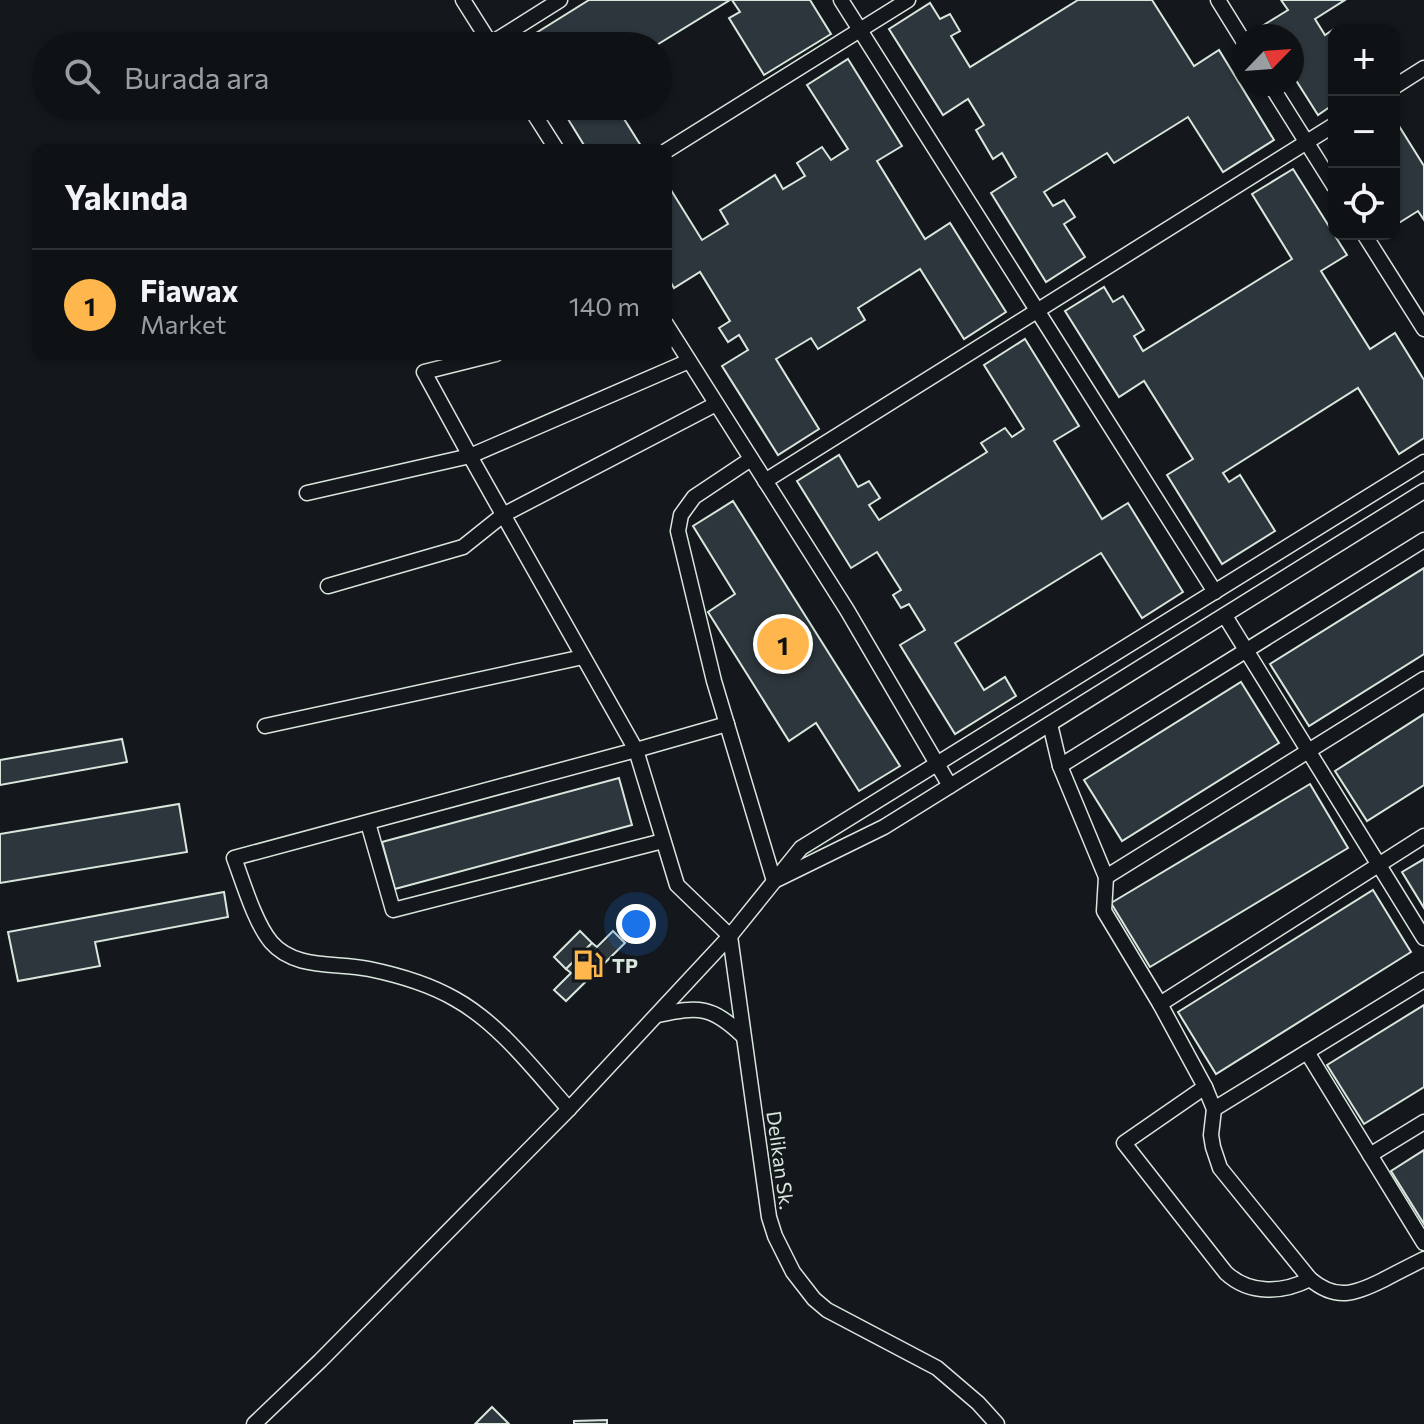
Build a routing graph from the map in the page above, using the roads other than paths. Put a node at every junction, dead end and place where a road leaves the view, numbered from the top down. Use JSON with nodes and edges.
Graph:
{"nodes":[{"id":1,"x":463,"y":0,"type":"edge"},
{"id":2,"x":560,"y":0,"type":"edge"},
{"id":3,"x":841,"y":0,"type":"edge"},
{"id":4,"x":908,"y":0,"type":"edge"},
{"id":5,"x":1218,"y":0,"type":"edge"},
{"id":6,"x":1233,"y":24,"type":"edge"},
{"id":7,"x":860,"y":30,"type":"junction"},
{"id":8,"x":483,"y":32,"type":"edge"},
{"id":9,"x":511,"y":32,"type":"edge"},
{"id":10,"x":1424,"y":68,"type":"edge"},
{"id":11,"x":1400,"y":83,"type":"edge"},
{"id":12,"x":1278,"y":96,"type":"edge"},
{"id":13,"x":538,"y":120,"type":"edge"},
{"id":14,"x":1328,"y":129,"type":"edge"},
{"id":15,"x":1307,"y":142,"type":"junction"},
{"id":16,"x":553,"y":144,"type":"edge"},
{"id":17,"x":672,"y":147,"type":"edge"},
{"id":18,"x":1328,"y":176,"type":"edge"},
{"id":19,"x":1368,"y":240,"type":"edge"},
{"id":20,"x":1038,"y":311,"type":"junction"},
{"id":21,"x":1424,"y":329,"type":"edge"},
{"id":22,"x":672,"y":334,"type":"edge"},
{"id":23,"x":472,"y":360,"type":"edge"},
{"id":24,"x":689,"y":361,"type":"junction"},
{"id":25,"x":716,"y":404,"type":"junction"},
{"id":26,"x":470,"y":456,"type":"junction"},
{"id":27,"x":751,"y":459,"type":"junction"},
{"id":28,"x":1424,"y":462,"type":"edge"},
{"id":29,"x":765,"y":481,"type":"junction"},
{"id":30,"x":1424,"y":491,"type":"edge"},
{"id":31,"x":307,"y":493,"type":"dead end"},
{"id":32,"x":503,"y":515,"type":"junction"},
{"id":33,"x":1424,"y":540,"type":"edge"},
{"id":34,"x":328,"y":586,"type":"dead end"},
{"id":35,"x":1215,"y":592,"type":"junction"},
{"id":36,"x":1225,"y":616,"type":"junction"},
{"id":37,"x":1246,"y":651,"type":"junction"},
{"id":38,"x":583,"y":657,"type":"junction"},
{"id":39,"x":1424,"y":679,"type":"edge"},
{"id":40,"x":727,"y":724,"type":"junction"},
{"id":41,"x":1050,"y":724,"type":"junction"},
{"id":42,"x":265,"y":726,"type":"dead end"},
{"id":43,"x":636,"y":750,"type":"junction"},
{"id":44,"x":1308,"y":751,"type":"junction"},
{"id":45,"x":938,"y":764,"type":"junction"},
{"id":46,"x":1060,"y":766,"type":"junction"},
{"id":47,"x":950,"y":786,"type":"junction"},
{"id":48,"x":368,"y":823,"type":"junction"},
{"id":49,"x":1424,"y":836,"type":"edge"},
{"id":50,"x":663,"y":841,"type":"junction"},
{"id":51,"x":1378,"y":865,"type":"junction"},
{"id":52,"x":1106,"y":877,"type":"junction"},
{"id":53,"x":774,"y":881,"type":"junction"},
{"id":54,"x":730,"y":936,"type":"junction"},
{"id":55,"x":1424,"y":938,"type":"edge"},
{"id":56,"x":1424,"y":980,"type":"edge"},
{"id":57,"x":1160,"y":1004,"type":"junction"},
{"id":58,"x":656,"y":1016,"type":"junction"},
{"id":59,"x":744,"y":1036,"type":"junction"},
{"id":60,"x":1307,"y":1052,"type":"junction"},
{"id":61,"x":1205,"y":1087,"type":"junction"},
{"id":62,"x":569,"y":1109,"type":"junction"},
{"id":63,"x":1214,"y":1109,"type":"junction"},
{"id":64,"x":1424,"y":1122,"type":"edge"},
{"id":65,"x":1370,"y":1155,"type":"junction"},
{"id":66,"x":1424,"y":1243,"type":"edge"},
{"id":67,"x":1424,"y":1259,"type":"edge"},
{"id":68,"x":1310,"y":1279,"type":"junction"},
{"id":69,"x":254,"y":1424,"type":"edge"},
{"id":70,"x":997,"y":1424,"type":"edge"}],
"edges":[{"from":1,"to":8,"type":"street"},
{"from":2,"to":9,"type":"street"},
{"from":3,"to":7,"type":"street"},
{"from":4,"to":7,"type":"street"},
{"from":5,"to":6,"type":"street"},
{"from":7,"to":17,"type":"street"},
{"from":7,"to":20,"type":"street"},
{"from":10,"to":11,"type":"street"},
{"from":12,"to":15,"type":"street"},
{"from":13,"to":16,"type":"street"},
{"from":14,"to":15,"type":"street"},
{"from":15,"to":18,"type":"street"},
{"from":15,"to":20,"type":"street"},
{"from":19,"to":21,"type":"street"},
{"from":20,"to":29,"type":"street"},
{"from":20,"to":35,"type":"street"},
{"from":22,"to":24,"type":"street"},
{"from":23,"to":26,"type":"street"},
{"from":24,"to":25,"type":"street"},
{"from":24,"to":26,"type":"street"},
{"from":25,"to":27,"type":"street"},
{"from":25,"to":32,"type":"street"},
{"from":26,"to":31,"type":"street"},
{"from":26,"to":32,"type":"street"},
{"from":27,"to":29,"type":"street"},
{"from":27,"to":40,"type":"street"},
{"from":28,"to":35,"type":"street"},
{"from":29,"to":45,"type":"street"},
{"from":30,"to":36,"type":"street"},
{"from":32,"to":34,"type":"street"},
{"from":32,"to":38,"type":"street"},
{"from":33,"to":37,"type":"street"},
{"from":35,"to":45,"type":"street"},
{"from":36,"to":37,"type":"street"},
{"from":36,"to":41,"type":"street"},
{"from":37,"to":44,"type":"street"},
{"from":37,"to":46,"type":"street"},
{"from":38,"to":42,"type":"street"},
{"from":38,"to":43,"type":"street"},
{"from":39,"to":44,"type":"street"},
{"from":40,"to":43,"type":"street"},
{"from":40,"to":53,"type":"street"},
{"from":41,"to":46,"type":"street"},
{"from":41,"to":47,"type":"street"},
{"from":43,"to":48,"type":"street"},
{"from":43,"to":50,"type":"street"},
{"from":44,"to":51,"type":"street"},
{"from":44,"to":52,"type":"street"},
{"from":45,"to":47,"type":"street"},
{"from":45,"to":53,"type":"street"},
{"from":46,"to":52,"type":"street"},
{"from":47,"to":53,"type":"street"},
{"from":48,"to":50,"type":"street"},
{"from":48,"to":62,"type":"street"},
{"from":49,"to":51,"type":"street"},
{"from":50,"to":54,"type":"street"},
{"from":51,"to":55,"type":"street"},
{"from":51,"to":57,"type":"street"},
{"from":52,"to":57,"type":"street"},
{"from":53,"to":54,"type":"street"},
{"from":54,"to":58,"type":"street"},
{"from":54,"to":59,"type":"street","name":"Delikan Sk."},
{"from":56,"to":60,"type":"street"},
{"from":57,"to":61,"type":"street"},
{"from":58,"to":59,"type":"street"},
{"from":58,"to":62,"type":"street"},
{"from":59,"to":70,"type":"street","name":"Delikan Sk."},
{"from":60,"to":63,"type":"street"},
{"from":60,"to":65,"type":"street"},
{"from":61,"to":63,"type":"street"},
{"from":61,"to":68,"type":"street"},
{"from":62,"to":69,"type":"street"},
{"from":63,"to":68,"type":"street"},
{"from":64,"to":65,"type":"street"},
{"from":65,"to":66,"type":"street"},
{"from":67,"to":68,"type":"street"}]}
